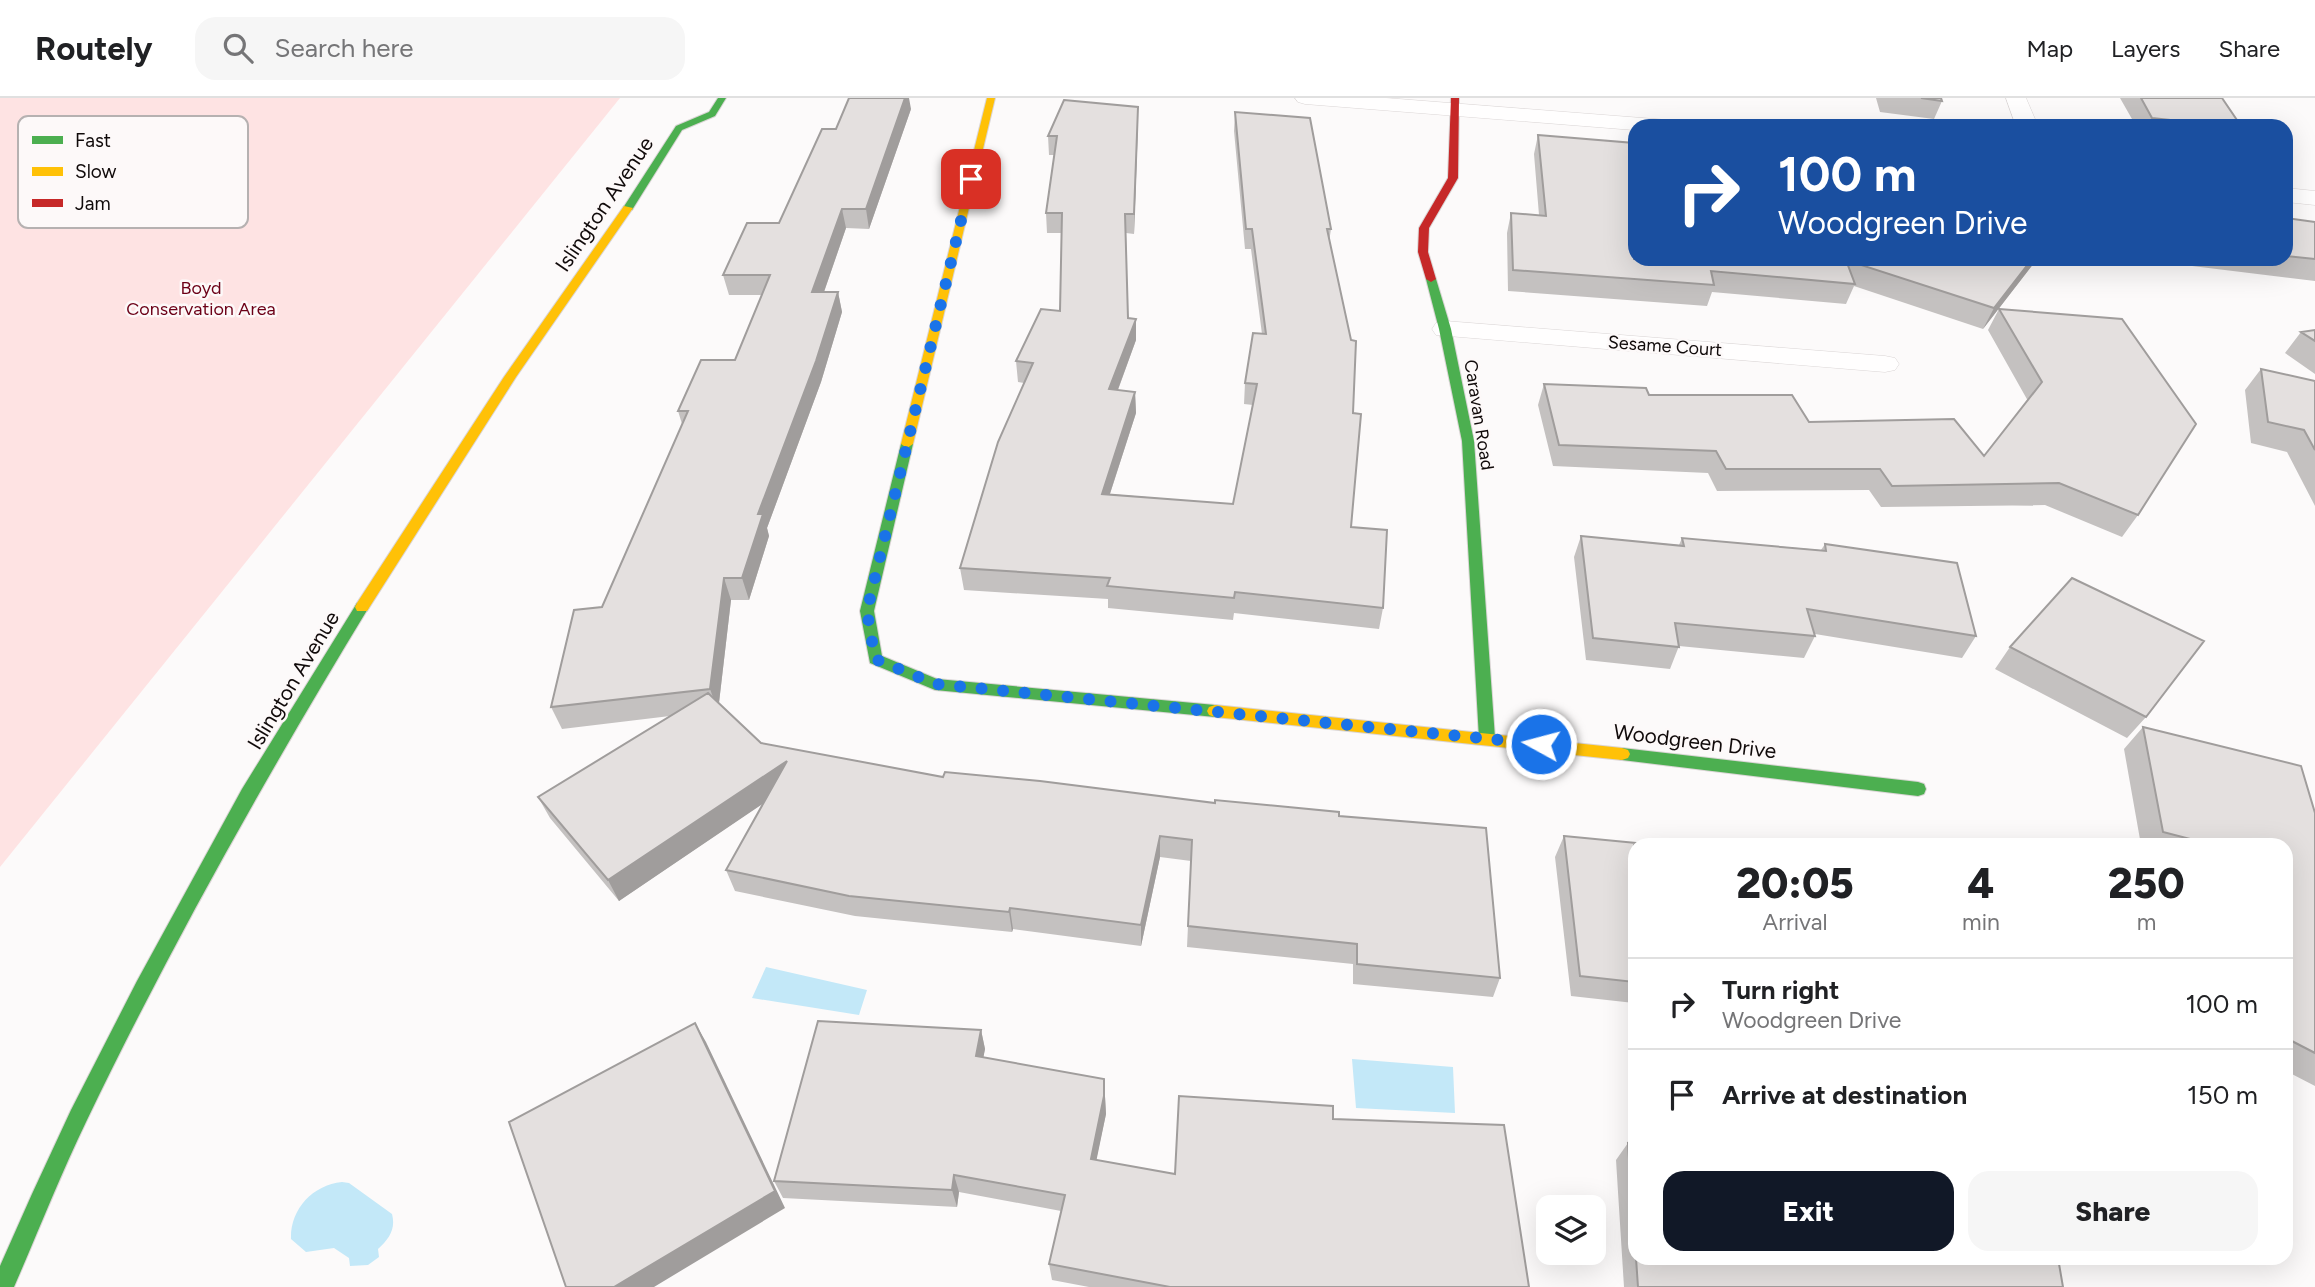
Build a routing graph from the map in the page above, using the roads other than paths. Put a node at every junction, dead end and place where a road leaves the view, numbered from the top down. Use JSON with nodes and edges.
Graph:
{"nodes":[{"id":1,"x":722,"y":98,"type":"edge"},
{"id":2,"x":991,"y":98,"type":"edge"},
{"id":3,"x":1305,"y":98,"type":"edge"},
{"id":4,"x":2016,"y":98,"type":"edge"},
{"id":5,"x":1454,"y":103,"type":"edge"},
{"id":6,"x":665,"y":113,"type":"dead end"},
{"id":7,"x":2024,"y":119,"type":"edge"},
{"id":8,"x":1628,"y":122,"type":"edge"},
{"id":9,"x":679,"y":128,"type":"junction"},
{"id":10,"x":2293,"y":196,"type":"edge"},
{"id":11,"x":2315,"y":198,"type":"edge"},
{"id":12,"x":1445,"y":329,"type":"junction"},
{"id":13,"x":1885,"y":363,"type":"dead end"},
{"id":14,"x":1487,"y":738,"type":"junction"},
{"id":15,"x":1918,"y":789,"type":"dead end"},
{"id":16,"x":2,"y":1287,"type":"edge"}],
"edges":[{"from":1,"to":9,"type":"street","name":"Islington Avenue"},
{"from":2,"to":14,"type":"street","name":"Woodgreen Drive"},
{"from":3,"to":5,"type":"street"},
{"from":4,"to":7,"type":"street"},
{"from":5,"to":8,"type":"street"},
{"from":5,"to":12,"type":"street","name":"Caravan Road"},
{"from":6,"to":9,"type":"street","name":"Islington Avenue"},
{"from":9,"to":16,"type":"street","name":"Islington Avenue"},
{"from":10,"to":11,"type":"street"},
{"from":12,"to":13,"type":"street","name":"Sesame Court"},
{"from":12,"to":14,"type":"street","name":"Caravan Road"},
{"from":14,"to":15,"type":"street","name":"Woodgreen Drive"}]}
